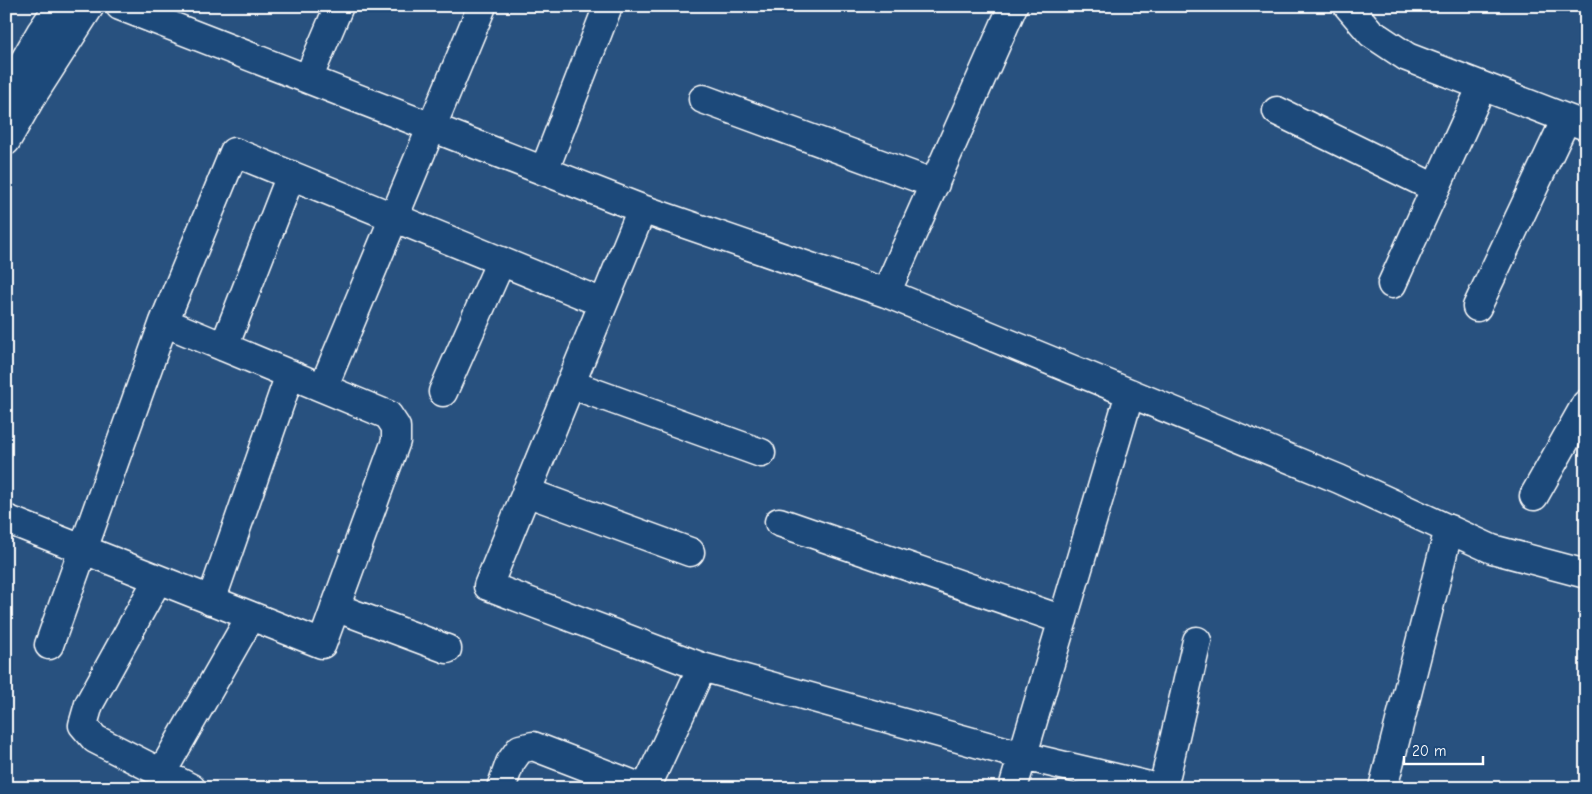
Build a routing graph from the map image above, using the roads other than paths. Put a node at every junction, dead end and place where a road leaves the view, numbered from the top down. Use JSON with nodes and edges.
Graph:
{"nodes":[{"id":1,"x":59,"y":6,"type":"edge"},
{"id":2,"x":90,"y":6,"type":"edge"},
{"id":3,"x":120,"y":6,"type":"edge"},
{"id":4,"x":339,"y":6,"type":"edge"},
{"id":5,"x":482,"y":6,"type":"edge"},
{"id":6,"x":608,"y":6,"type":"edge"},
{"id":7,"x":1013,"y":6,"type":"edge"},
{"id":8,"x":1348,"y":6,"type":"edge"},
{"id":9,"x":308,"y":79,"type":"junction"},
{"id":10,"x":1482,"y":86,"type":"junction"},
{"id":11,"x":6,"y":93,"type":"edge"},
{"id":12,"x":703,"y":99,"type":"dead end"},
{"id":13,"x":1278,"y":111,"type":"dead end"},
{"id":14,"x":1576,"y":123,"type":"edge"},
{"id":15,"x":432,"y":127,"type":"junction"},
{"id":16,"x":6,"y":141,"type":"edge"},
{"id":17,"x":544,"y":171,"type":"junction"},
{"id":18,"x":291,"y":175,"type":"junction"},
{"id":19,"x":935,"y":184,"type":"junction"},
{"id":20,"x":1436,"y":188,"type":"junction"},
{"id":21,"x":642,"y":209,"type":"junction"},
{"id":22,"x":394,"y":217,"type":"junction"},
{"id":23,"x":500,"y":261,"type":"junction"},
{"id":24,"x":1392,"y":284,"type":"dead end"},
{"id":25,"x":886,"y":293,"type":"junction"},
{"id":26,"x":603,"y":303,"type":"junction"},
{"id":27,"x":1477,"y":307,"type":"dead end"},
{"id":28,"x":164,"y":322,"type":"junction"},
{"id":29,"x":224,"y":347,"type":"junction"},
{"id":30,"x":290,"y":374,"type":"junction"},
{"id":31,"x":570,"y":384,"type":"junction"},
{"id":32,"x":323,"y":388,"type":"junction"},
{"id":33,"x":443,"y":392,"type":"dead end"},
{"id":34,"x":1130,"y":393,"type":"junction"},
{"id":35,"x":1586,"y":404,"type":"edge"},
{"id":36,"x":761,"y":453,"type":"dead end"},
{"id":37,"x":526,"y":492,"type":"junction"},
{"id":38,"x":1534,"y":496,"type":"dead end"},
{"id":39,"x":6,"y":519,"type":"edge"},
{"id":40,"x":778,"y":522,"type":"dead end"},
{"id":41,"x":1449,"y":529,"type":"junction"},
{"id":42,"x":84,"y":550,"type":"junction"},
{"id":43,"x":690,"y":552,"type":"dead end"},
{"id":44,"x":1586,"y":574,"type":"edge"},
{"id":45,"x":158,"y":579,"type":"junction"},
{"id":46,"x":211,"y":600,"type":"junction"},
{"id":47,"x":335,"y":607,"type":"junction"},
{"id":48,"x":251,"y":616,"type":"junction"},
{"id":49,"x":1063,"y":620,"type":"junction"},
{"id":50,"x":1197,"y":642,"type":"dead end"},
{"id":51,"x":49,"y":645,"type":"dead end"},
{"id":52,"x":447,"y":650,"type":"dead end"},
{"id":53,"x":702,"y":667,"type":"junction"},
{"id":54,"x":1023,"y":756,"type":"junction"},
{"id":55,"x":172,"y":781,"type":"edge"},
{"id":56,"x":501,"y":788,"type":"edge"},
{"id":57,"x":644,"y":788,"type":"edge"},
{"id":58,"x":1013,"y":788,"type":"edge"},
{"id":59,"x":1158,"y":788,"type":"edge"},
{"id":60,"x":1163,"y":788,"type":"edge"},
{"id":61,"x":1383,"y":788,"type":"edge"}],
"edges":[{"from":1,"to":11,"type":"street"},
{"from":2,"to":16,"type":"street"},
{"from":3,"to":9,"type":"street"},
{"from":4,"to":9,"type":"street"},
{"from":5,"to":15,"type":"street"},
{"from":6,"to":17,"type":"street"},
{"from":7,"to":19,"type":"street"},
{"from":8,"to":10,"type":"street"},
{"from":9,"to":15,"type":"street"},
{"from":10,"to":14,"type":"street"},
{"from":10,"to":20,"type":"street"},
{"from":12,"to":19,"type":"street"},
{"from":13,"to":20,"type":"street"},
{"from":14,"to":27,"type":"street"},
{"from":15,"to":17,"type":"street"},
{"from":15,"to":22,"type":"street"},
{"from":17,"to":21,"type":"street"},
{"from":18,"to":22,"type":"street"},
{"from":18,"to":28,"type":"street"},
{"from":18,"to":29,"type":"street"},
{"from":19,"to":25,"type":"street"},
{"from":20,"to":24,"type":"street"},
{"from":21,"to":25,"type":"street"},
{"from":21,"to":26,"type":"street"},
{"from":22,"to":23,"type":"street"},
{"from":22,"to":32,"type":"street"},
{"from":23,"to":26,"type":"street"},
{"from":23,"to":33,"type":"street"},
{"from":25,"to":34,"type":"street"},
{"from":26,"to":31,"type":"street"},
{"from":28,"to":29,"type":"street"},
{"from":28,"to":42,"type":"street"},
{"from":29,"to":30,"type":"street"},
{"from":30,"to":32,"type":"street"},
{"from":30,"to":46,"type":"street"},
{"from":31,"to":36,"type":"street"},
{"from":31,"to":37,"type":"street"},
{"from":32,"to":47,"type":"street"},
{"from":34,"to":41,"type":"street"},
{"from":34,"to":49,"type":"street"},
{"from":35,"to":38,"type":"street"},
{"from":37,"to":43,"type":"street"},
{"from":37,"to":53,"type":"street"},
{"from":39,"to":42,"type":"street"},
{"from":40,"to":49,"type":"street"},
{"from":41,"to":44,"type":"street"},
{"from":41,"to":61,"type":"street"},
{"from":42,"to":45,"type":"street"},
{"from":42,"to":51,"type":"street"},
{"from":45,"to":46,"type":"street"},
{"from":45,"to":55,"type":"street"},
{"from":46,"to":48,"type":"street"},
{"from":47,"to":48,"type":"street"},
{"from":47,"to":52,"type":"street"},
{"from":48,"to":55,"type":"street"},
{"from":49,"to":54,"type":"street"},
{"from":50,"to":60,"type":"street"},
{"from":53,"to":54,"type":"street"},
{"from":53,"to":57,"type":"street"},
{"from":54,"to":58,"type":"street"},
{"from":54,"to":59,"type":"street"},
{"from":56,"to":57,"type":"street"}]}
